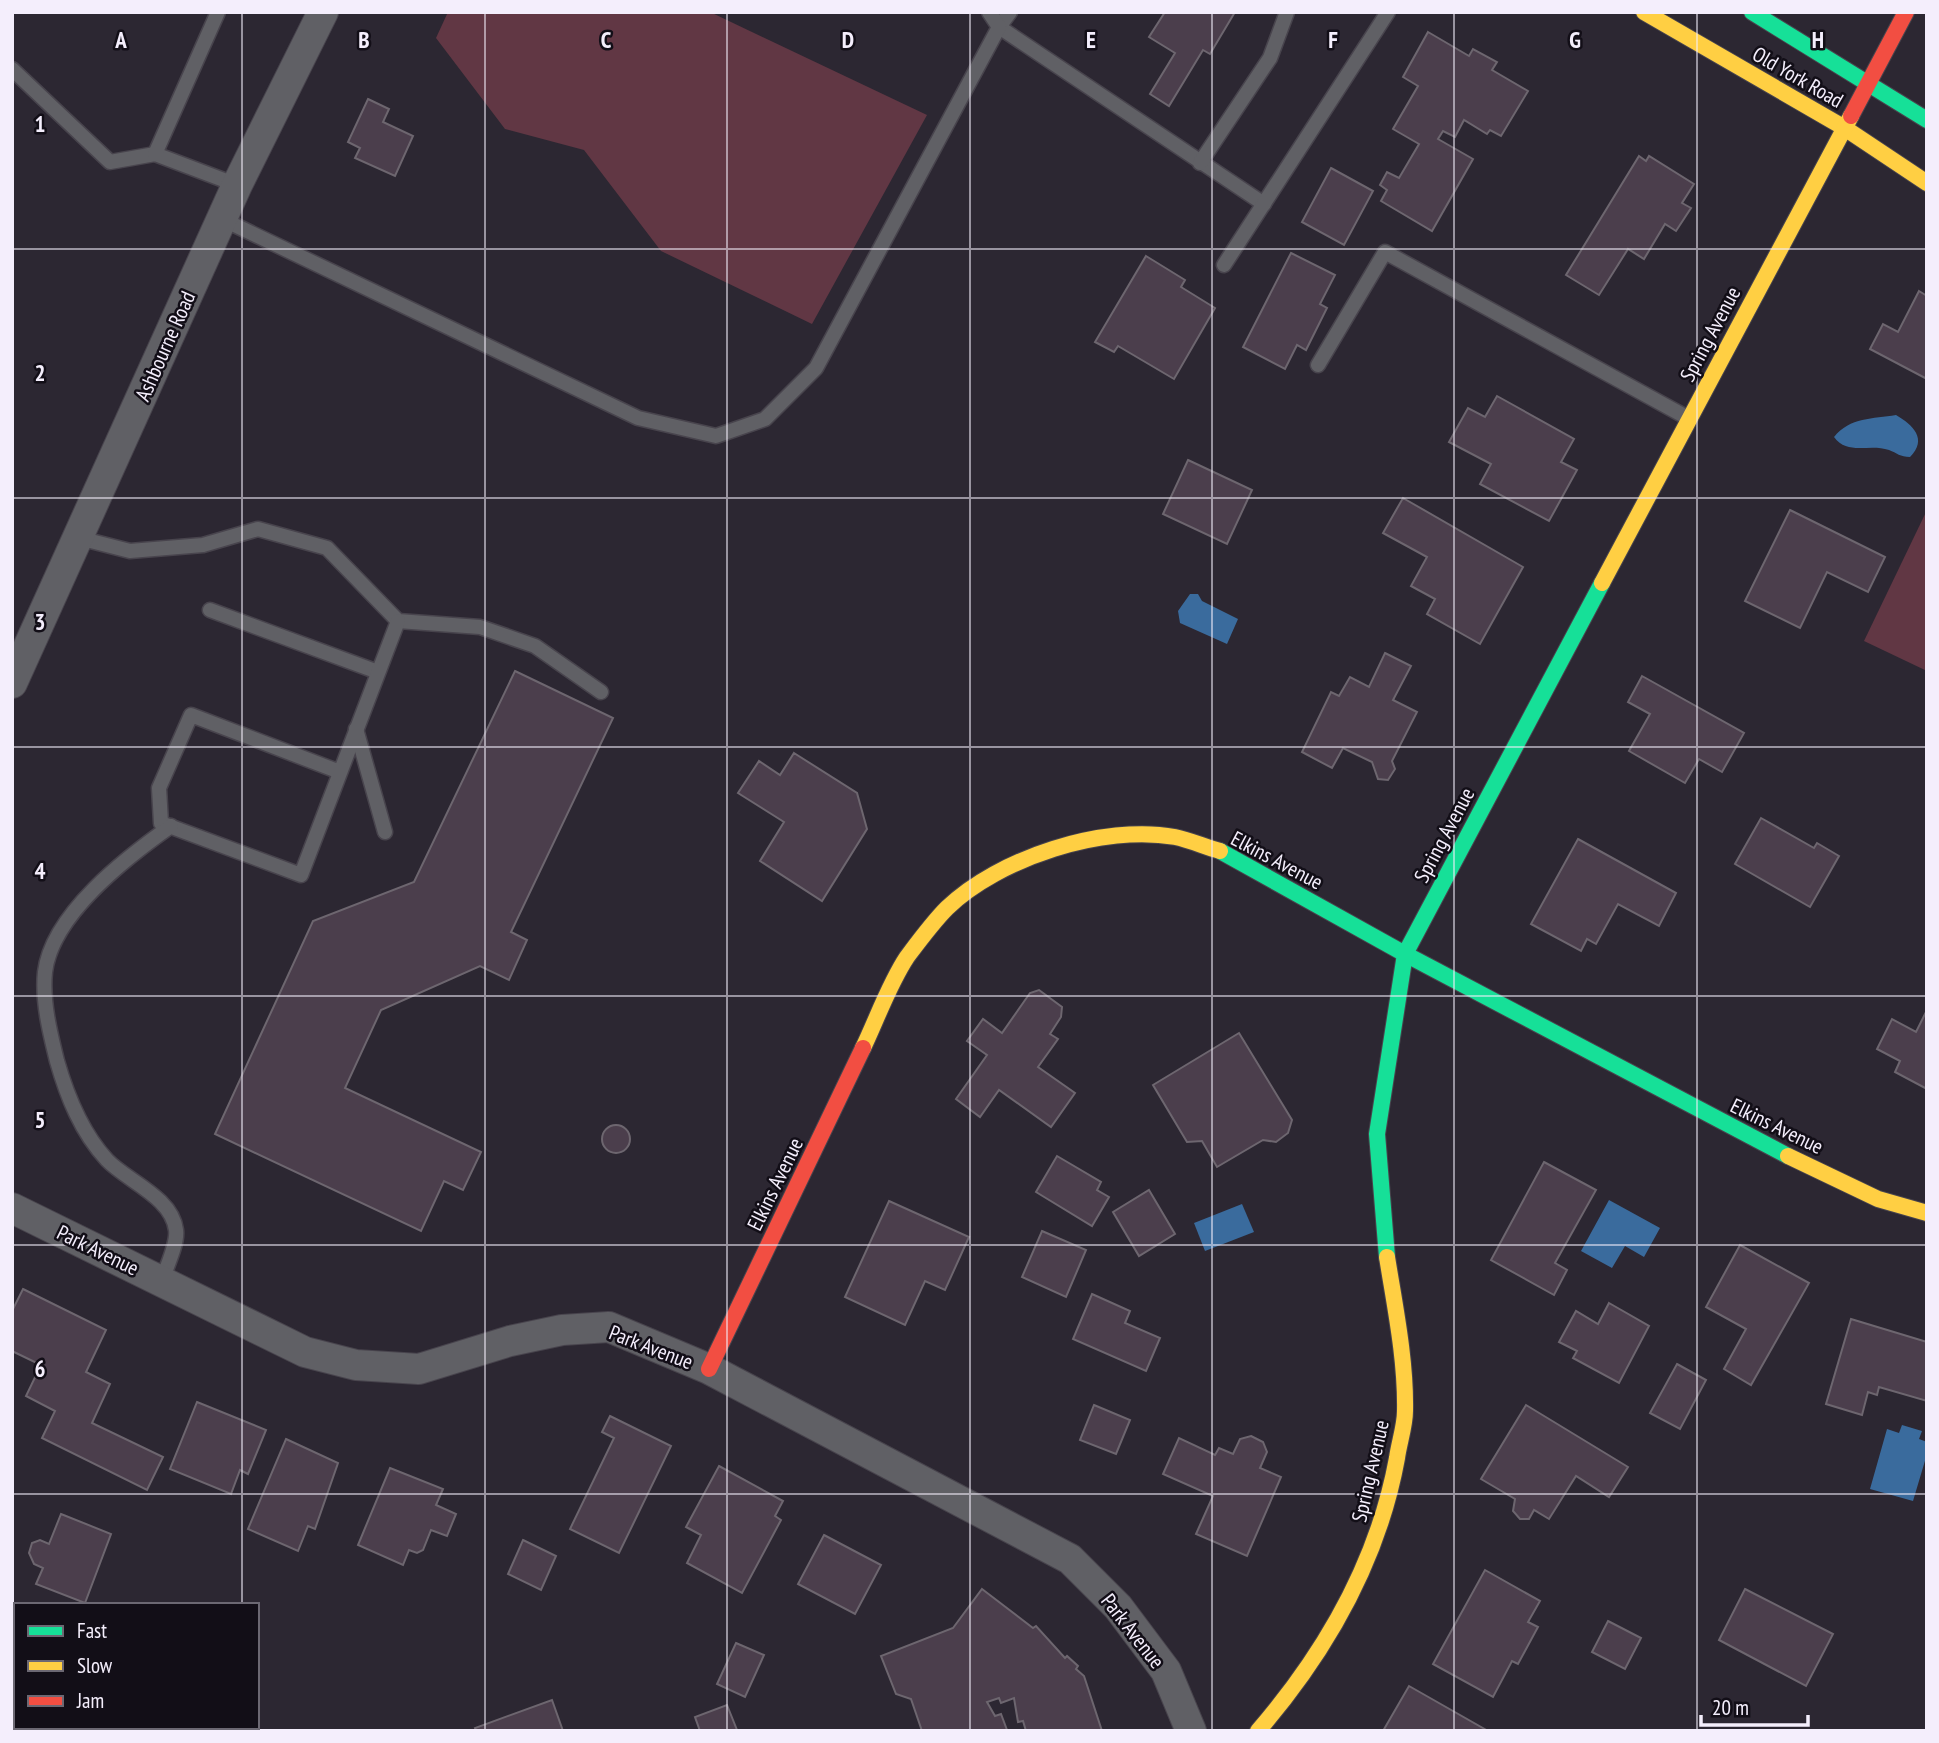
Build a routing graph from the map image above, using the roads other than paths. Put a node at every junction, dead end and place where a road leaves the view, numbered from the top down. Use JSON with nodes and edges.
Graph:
{"nodes":[{"id":1,"x":218,"y":12,"type":"edge"},
{"id":2,"x":323,"y":12,"type":"edge"},
{"id":3,"x":989,"y":12,"type":"edge"},
{"id":4,"x":1010,"y":12,"type":"edge"},
{"id":5,"x":1287,"y":12,"type":"edge"},
{"id":6,"x":1388,"y":12,"type":"edge"},
{"id":7,"x":1644,"y":12,"type":"edge"},
{"id":8,"x":1752,"y":12,"type":"edge"},
{"id":9,"x":1906,"y":12,"type":"edge"},
{"id":10,"x":999,"y":27,"type":"junction"},
{"id":11,"x":12,"y":69,"type":"edge"},
{"id":12,"x":1870,"y":85,"type":"junction"},
{"id":13,"x":1927,"y":120,"type":"edge"},
{"id":14,"x":1843,"y":127,"type":"junction"},
{"id":15,"x":155,"y":154,"type":"junction"},
{"id":16,"x":1200,"y":163,"type":"junction"},
{"id":17,"x":1927,"y":183,"type":"edge"},
{"id":18,"x":237,"y":185,"type":"junction"},
{"id":19,"x":1264,"y":204,"type":"junction"},
{"id":20,"x":222,"y":219,"type":"junction"},
{"id":21,"x":1224,"y":265,"type":"dead end"},
{"id":22,"x":1318,"y":365,"type":"dead end"},
{"id":23,"x":1689,"y":419,"type":"junction"},
{"id":24,"x":79,"y":538,"type":"junction"},
{"id":25,"x":210,"y":610,"type":"dead end"},
{"id":26,"x":398,"y":621,"type":"junction"},
{"id":27,"x":21,"y":645,"type":"edge"},
{"id":28,"x":378,"y":672,"type":"junction"},
{"id":29,"x":12,"y":683,"type":"edge"},
{"id":30,"x":601,"y":692,"type":"dead end"},
{"id":31,"x":356,"y":729,"type":"junction"},
{"id":32,"x":340,"y":772,"type":"junction"},
{"id":33,"x":171,"y":826,"type":"junction"},
{"id":34,"x":385,"y":832,"type":"dead end"},
{"id":35,"x":1405,"y":954,"type":"junction"},
{"id":36,"x":12,"y":1208,"type":"edge"},
{"id":37,"x":1927,"y":1213,"type":"edge"},
{"id":38,"x":162,"y":1281,"type":"junction"},
{"id":39,"x":709,"y":1369,"type":"junction"},
{"id":40,"x":1191,"y":1731,"type":"edge"},
{"id":41,"x":1258,"y":1731,"type":"edge"}],
"edges":[{"from":1,"to":15,"type":"lane"},
{"from":2,"to":18,"type":"street","name":"Ashbourne Road"},
{"from":3,"to":10,"type":"lane"},
{"from":4,"to":10,"type":"lane"},
{"from":5,"to":16,"type":"lane"},
{"from":6,"to":19,"type":"lane"},
{"from":7,"to":14,"type":"main road","name":"Old York Road"},
{"from":8,"to":12,"type":"main road","name":"Old York Road"},
{"from":9,"to":12,"type":"main road","name":"Spring Avenue"},
{"from":10,"to":16,"type":"lane"},
{"from":10,"to":20,"type":"lane"},
{"from":11,"to":15,"type":"lane"},
{"from":12,"to":13,"type":"main road","name":"Old York Road"},
{"from":12,"to":14,"type":"main road","name":"Spring Avenue"},
{"from":14,"to":17,"type":"main road","name":"Old York Road"},
{"from":14,"to":23,"type":"main road","name":"Spring Avenue"},
{"from":15,"to":18,"type":"lane"},
{"from":16,"to":19,"type":"lane"},
{"from":18,"to":20,"type":"street","name":"Ashbourne Road"},
{"from":19,"to":21,"type":"lane"},
{"from":20,"to":24,"type":"street","name":"Ashbourne Road"},
{"from":22,"to":23,"type":"lane"},
{"from":23,"to":35,"type":"main road","name":"Spring Avenue"},
{"from":24,"to":26,"type":"lane"},
{"from":24,"to":27,"type":"street","name":"Ashbourne Road"},
{"from":25,"to":28,"type":"lane"},
{"from":26,"to":28,"type":"lane"},
{"from":26,"to":30,"type":"lane"},
{"from":27,"to":29,"type":"street","name":"Ashbourne Road"},
{"from":28,"to":31,"type":"lane"},
{"from":31,"to":32,"type":"lane"},
{"from":31,"to":34,"type":"lane"},
{"from":32,"to":33,"type":"lane"},
{"from":32,"to":33,"type":"lane"},
{"from":33,"to":38,"type":"lane"},
{"from":35,"to":37,"type":"main road","name":"Elkins Avenue"},
{"from":35,"to":39,"type":"main road","name":"Elkins Avenue"},
{"from":35,"to":41,"type":"main road","name":"Spring Avenue"},
{"from":36,"to":38,"type":"street","name":"Park Avenue"},
{"from":38,"to":39,"type":"street","name":"Park Avenue"},
{"from":39,"to":40,"type":"street","name":"Park Avenue"}]}
